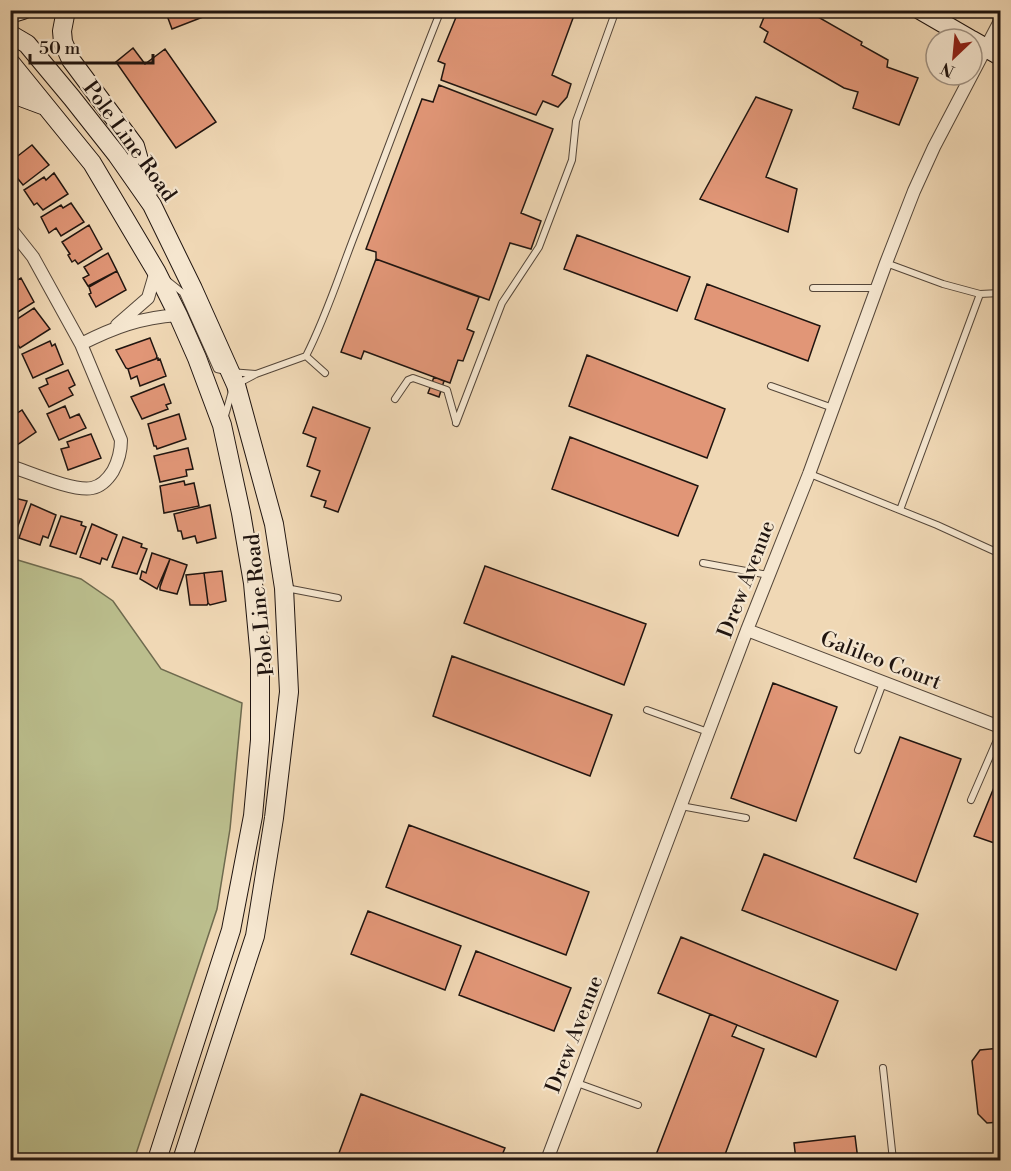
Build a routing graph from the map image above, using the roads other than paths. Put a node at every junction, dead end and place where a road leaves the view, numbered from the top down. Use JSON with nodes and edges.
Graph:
{"nodes":[{"id":1,"x":23,"y":10,"type":"edge"},
{"id":2,"x":66,"y":10,"type":"edge"},
{"id":3,"x":441,"y":10,"type":"edge"},
{"id":4,"x":615,"y":10,"type":"edge"},
{"id":5,"x":920,"y":10,"type":"edge"},
{"id":6,"x":10,"y":14,"type":"edge"},
{"id":7,"x":1000,"y":21,"type":"edge"},
{"id":8,"x":950,"y":27,"type":"edge"},
{"id":9,"x":10,"y":34,"type":"edge"},
{"id":10,"x":984,"y":45,"type":"edge"},
{"id":11,"x":10,"y":62,"type":"edge"},
{"id":12,"x":963,"y":87,"type":"edge"},
{"id":13,"x":10,"y":93,"type":"edge"},
{"id":14,"x":46,"y":106,"type":"junction"},
{"id":15,"x":152,"y":205,"type":"junction"},
{"id":16,"x":10,"y":228,"type":"edge"},
{"id":17,"x":886,"y":263,"type":"junction"},
{"id":18,"x":156,"y":271,"type":"junction"},
{"id":19,"x":813,"y":288,"type":"dead end"},
{"id":20,"x":877,"y":288,"type":"junction"},
{"id":21,"x":1000,"y":293,"type":"edge"},
{"id":22,"x":980,"y":294,"type":"junction"},
{"id":23,"x":178,"y":315,"type":"junction"},
{"id":24,"x":114,"y":327,"type":"junction"},
{"id":25,"x":81,"y":344,"type":"junction"},
{"id":26,"x":306,"y":356,"type":"junction"},
{"id":27,"x":326,"y":373,"type":"dead end"},
{"id":28,"x":256,"y":374,"type":"junction"},
{"id":29,"x":233,"y":379,"type":"junction"},
{"id":30,"x":771,"y":386,"type":"dead end"},
{"id":31,"x":395,"y":399,"type":"dead end"},
{"id":32,"x":834,"y":408,"type":"junction"},
{"id":33,"x":222,"y":425,"type":"junction"},
{"id":34,"x":10,"y":466,"type":"edge"},
{"id":35,"x":809,"y":474,"type":"junction"},
{"id":36,"x":900,"y":510,"type":"junction"},
{"id":37,"x":1000,"y":551,"type":"edge"},
{"id":38,"x":703,"y":563,"type":"dead end"},
{"id":39,"x":768,"y":575,"type":"junction"},
{"id":40,"x":284,"y":588,"type":"junction"},
{"id":41,"x":338,"y":598,"type":"dead end"},
{"id":42,"x":747,"y":630,"type":"junction"},
{"id":43,"x":883,"y":682,"type":"junction"},
{"id":44,"x":647,"y":710,"type":"dead end"},
{"id":45,"x":1000,"y":727,"type":"edge"},
{"id":46,"x":708,"y":732,"type":"junction"},
{"id":47,"x":1000,"y":733,"type":"edge"},
{"id":48,"x":858,"y":750,"type":"dead end"},
{"id":49,"x":971,"y":800,"type":"dead end"},
{"id":50,"x":681,"y":806,"type":"junction"},
{"id":51,"x":746,"y":818,"type":"dead end"},
{"id":52,"x":883,"y":1068,"type":"dead end"},
{"id":53,"x":577,"y":1083,"type":"junction"},
{"id":54,"x":638,"y":1105,"type":"dead end"},
{"id":55,"x":157,"y":1161,"type":"edge"},
{"id":56,"x":182,"y":1161,"type":"edge"},
{"id":57,"x":547,"y":1161,"type":"edge"},
{"id":58,"x":893,"y":1161,"type":"edge"}],
"edges":[{"from":1,"to":6,"type":"main road"},
{"from":2,"to":15,"type":"main road"},
{"from":3,"to":26,"type":"lane"},
{"from":4,"to":31,"type":"lane"},
{"from":5,"to":8,"type":"main road"},
{"from":7,"to":10,"type":"street","name":"Drew Avenue"},
{"from":9,"to":15,"type":"main road","name":"Pole Line Road"},
{"from":11,"to":14,"type":"main road","name":"Pole Line Road"},
{"from":12,"to":17,"type":"street","name":"Drew Avenue"},
{"from":13,"to":14,"type":"main road"},
{"from":14,"to":18,"type":"main road","name":"Pole Line Road"},
{"from":15,"to":29,"type":"main road","name":"Pole Line Road"},
{"from":16,"to":25,"type":"street"},
{"from":17,"to":20,"type":"street","name":"Drew Avenue"},
{"from":17,"to":22,"type":"lane"},
{"from":18,"to":23,"type":"main road","name":"Pole Line Road"},
{"from":18,"to":24,"type":"street"},
{"from":18,"to":29,"type":"lane"},
{"from":19,"to":20,"type":"lane"},
{"from":20,"to":32,"type":"street","name":"Drew Avenue"},
{"from":21,"to":22,"type":"lane"},
{"from":22,"to":36,"type":"lane"},
{"from":23,"to":24,"type":"street"},
{"from":23,"to":33,"type":"main road","name":"Pole Line Road"},
{"from":24,"to":25,"type":"street"},
{"from":25,"to":34,"type":"street"},
{"from":26,"to":27,"type":"lane"},
{"from":26,"to":28,"type":"lane"},
{"from":28,"to":29,"type":"lane"},
{"from":28,"to":29,"type":"lane"},
{"from":29,"to":33,"type":"lane"},
{"from":29,"to":40,"type":"main road","name":"Pole Line Road"},
{"from":30,"to":32,"type":"lane"},
{"from":32,"to":35,"type":"street","name":"Drew Avenue"},
{"from":33,"to":55,"type":"main road","name":"Pole Line Road"},
{"from":35,"to":36,"type":"lane"},
{"from":35,"to":39,"type":"street","name":"Drew Avenue"},
{"from":36,"to":37,"type":"lane"},
{"from":38,"to":39,"type":"lane"},
{"from":39,"to":42,"type":"street","name":"Drew Avenue"},
{"from":40,"to":41,"type":"lane"},
{"from":40,"to":56,"type":"main road","name":"Pole Line Road"},
{"from":42,"to":43,"type":"street","name":"Galileo Court"},
{"from":42,"to":46,"type":"street","name":"Drew Avenue"},
{"from":43,"to":45,"type":"street","name":"Galileo Court"},
{"from":43,"to":48,"type":"lane"},
{"from":44,"to":46,"type":"lane"},
{"from":46,"to":50,"type":"street","name":"Drew Avenue"},
{"from":47,"to":49,"type":"lane"},
{"from":50,"to":51,"type":"lane"},
{"from":50,"to":53,"type":"street","name":"Drew Avenue"},
{"from":52,"to":58,"type":"lane"},
{"from":53,"to":54,"type":"lane"},
{"from":53,"to":57,"type":"street","name":"Drew Avenue"}]}
